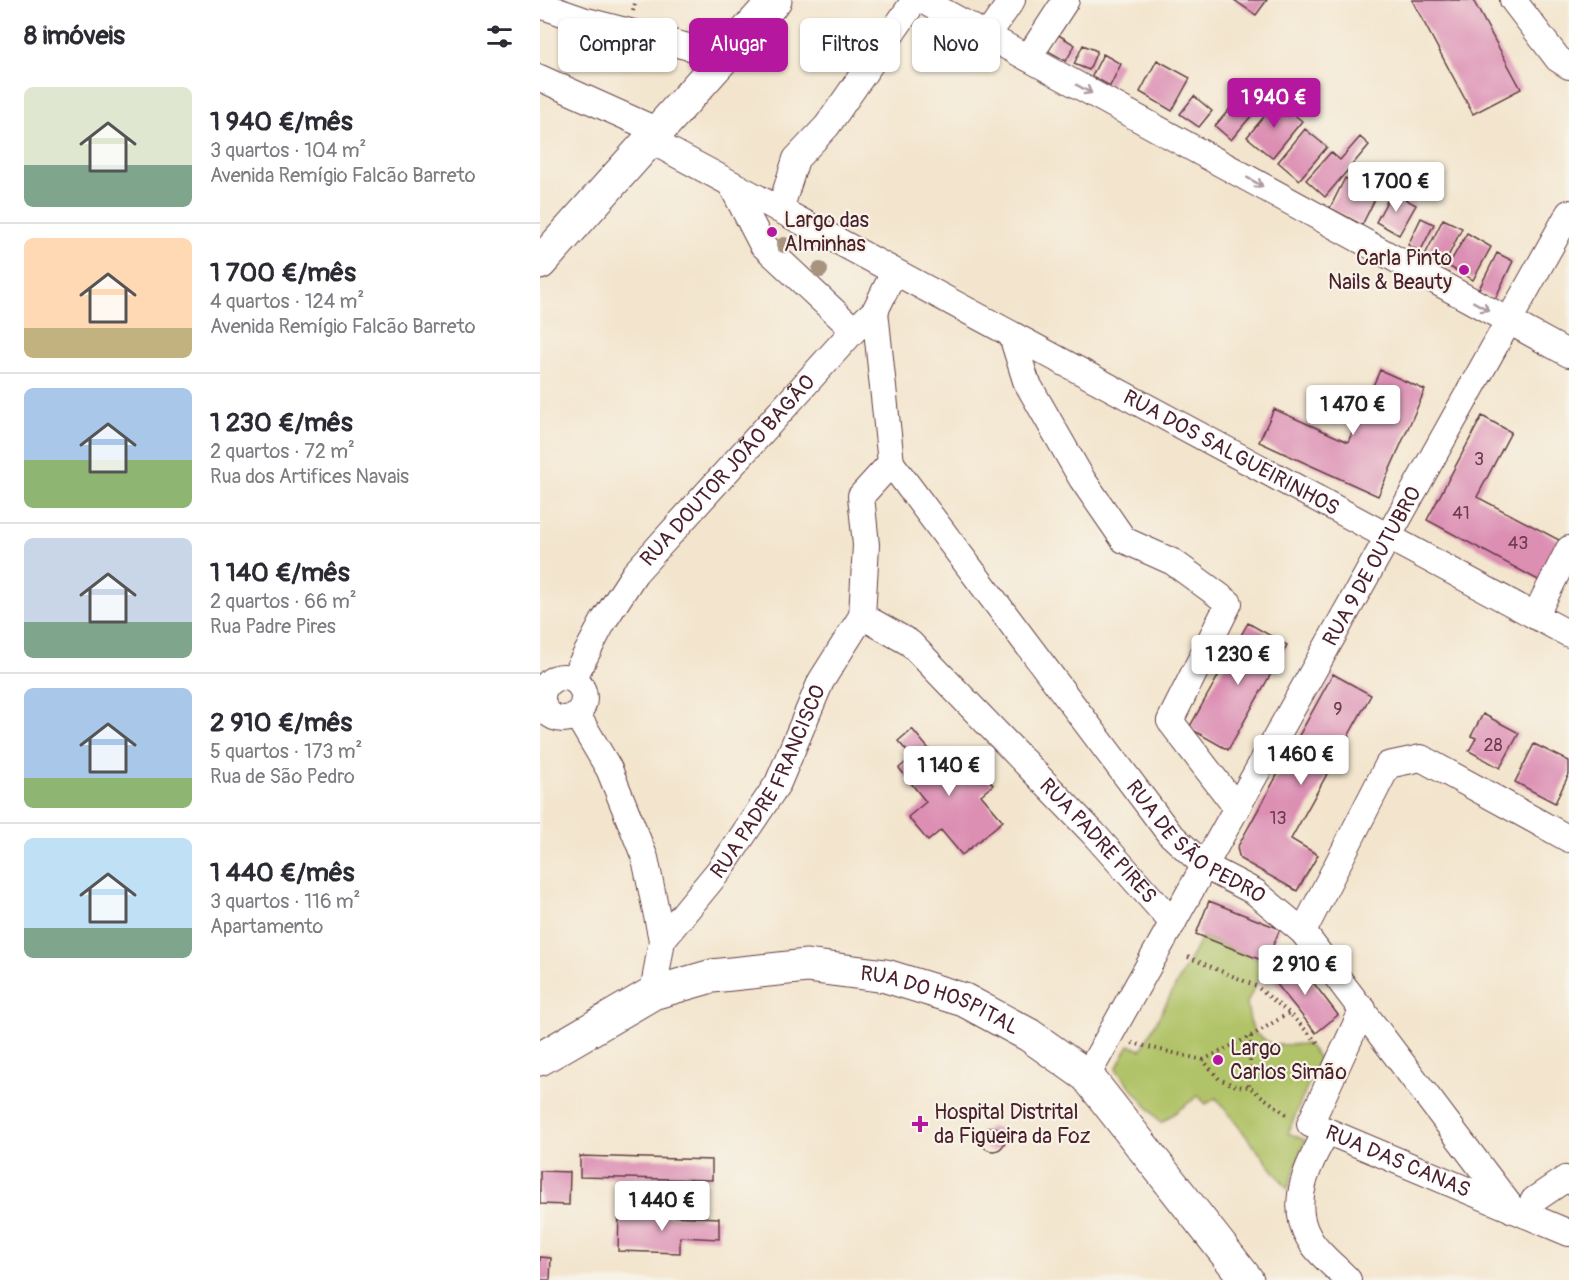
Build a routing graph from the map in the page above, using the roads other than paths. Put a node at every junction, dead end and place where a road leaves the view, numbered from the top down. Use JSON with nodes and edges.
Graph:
{"nodes":[{"id":1,"x":775,"y":0,"type":"edge"},
{"id":2,"x":915,"y":0,"type":"edge"},
{"id":3,"x":922,"y":0,"type":"edge"},
{"id":4,"x":1012,"y":0,"type":"edge"},
{"id":5,"x":1066,"y":0,"type":"edge"},
{"id":6,"x":1513,"y":0,"type":"edge"},
{"id":7,"x":540,"y":5,"type":"edge"},
{"id":8,"x":960,"y":9,"type":"edge"},
{"id":9,"x":759,"y":18,"type":"edge"},
{"id":10,"x":1000,"y":18,"type":"edge"},
{"id":11,"x":1000,"y":43,"type":"edge"},
{"id":12,"x":689,"y":47,"type":"edge"},
{"id":13,"x":1028,"y":58,"type":"junction"},
{"id":14,"x":1569,"y":66,"type":"edge"},
{"id":15,"x":710,"y":72,"type":"edge"},
{"id":16,"x":540,"y":78,"type":"edge"},
{"id":17,"x":654,"y":136,"type":"junction"},
{"id":18,"x":731,"y":184,"type":"junction"},
{"id":19,"x":780,"y":210,"type":"junction"},
{"id":20,"x":1569,"y":213,"type":"edge"},
{"id":21,"x":547,"y":245,"type":"edge"},
{"id":22,"x":894,"y":272,"type":"junction"},
{"id":23,"x":875,"y":311,"type":"junction"},
{"id":24,"x":1510,"y":322,"type":"junction"},
{"id":25,"x":854,"y":330,"type":"junction"},
{"id":26,"x":1012,"y":336,"type":"junction"},
{"id":27,"x":1569,"y":354,"type":"edge"},
{"id":28,"x":891,"y":463,"type":"junction"},
{"id":29,"x":1388,"y":538,"type":"junction"},
{"id":30,"x":1569,"y":549,"type":"edge"},
{"id":31,"x":862,"y":616,"type":"junction"},
{"id":32,"x":1535,"y":616,"type":"junction"},
{"id":33,"x":1569,"y":634,"type":"edge"},
{"id":34,"x":573,"y":679,"type":"junction"},
{"id":35,"x":541,"y":696,"type":"edge"},
{"id":36,"x":577,"y":715,"type":"junction"},
{"id":37,"x":1237,"y":808,"type":"junction"},
{"id":38,"x":1569,"y":838,"type":"edge"},
{"id":39,"x":1205,"y":866,"type":"junction"},
{"id":40,"x":1173,"y":923,"type":"junction"},
{"id":41,"x":1303,"y":932,"type":"junction"},
{"id":42,"x":662,"y":940,"type":"junction"},
{"id":43,"x":652,"y":993,"type":"junction"},
{"id":44,"x":1363,"y":1008,"type":"junction"},
{"id":45,"x":540,"y":1059,"type":"edge"},
{"id":46,"x":1087,"y":1076,"type":"junction"},
{"id":47,"x":1319,"y":1128,"type":"junction"},
{"id":48,"x":1569,"y":1181,"type":"edge"},
{"id":49,"x":1520,"y":1213,"type":"junction"},
{"id":50,"x":1569,"y":1233,"type":"edge"},
{"id":51,"x":1247,"y":1280,"type":"edge"},
{"id":52,"x":1348,"y":1280,"type":"edge"}],
"edges":[{"from":1,"to":9,"type":"street"},
{"from":2,"to":19,"type":"street"},
{"from":3,"to":8,"type":"street"},
{"from":4,"to":10,"type":"street"},
{"from":5,"to":13,"type":"street"},
{"from":6,"to":14,"type":"street"},
{"from":7,"to":12,"type":"street"},
{"from":11,"to":13,"type":"street"},
{"from":13,"to":24,"type":"street","one_way":true},
{"from":15,"to":17,"type":"street"},
{"from":16,"to":17,"type":"street"},
{"from":17,"to":18,"type":"street"},
{"from":17,"to":21,"type":"street"},
{"from":18,"to":19,"type":"street"},
{"from":18,"to":25,"type":"street"},
{"from":19,"to":22,"type":"street"},
{"from":20,"to":24,"type":"street","name":"RUA 9 DE OUTUBRO"},
{"from":22,"to":23,"type":"street","name":"RUA DOUTOR JOÃO BAGÃO"},
{"from":22,"to":26,"type":"street","name":"RUA DOS SALGUEIRINHOS"},
{"from":23,"to":25,"type":"street","name":"RUA DOUTOR JOÃO BAGÃO"},
{"from":23,"to":28,"type":"street"},
{"from":24,"to":27,"type":"street"},
{"from":24,"to":29,"type":"street","name":"RUA 9 DE OUTUBRO"},
{"from":25,"to":34,"type":"street","name":"RUA DOUTOR JOÃO BAGÃO"},
{"from":26,"to":29,"type":"street","name":"RUA DOS SALGUEIRINHOS"},
{"from":26,"to":37,"type":"street"},
{"from":28,"to":31,"type":"street"},
{"from":28,"to":39,"type":"street","name":"RUA DE SÃO PEDRO"},
{"from":29,"to":32,"type":"street","name":"RUA DOS SALGUEIRINHOS"},
{"from":29,"to":37,"type":"street","name":"RUA 9 DE OUTUBRO"},
{"from":30,"to":32,"type":"street"},
{"from":31,"to":40,"type":"street","name":"RUA PADRE PIRES"},
{"from":31,"to":42,"type":"street","name":"RUA PADRE FRANCISCO"},
{"from":32,"to":33,"type":"street","name":"RUA DOS SALGUEIRINHOS"},
{"from":34,"to":35,"type":"street"},
{"from":34,"to":36,"type":"street"},
{"from":35,"to":36,"type":"street"},
{"from":36,"to":42,"type":"street"},
{"from":37,"to":39,"type":"street","name":"RUA 9 DE OUTUBRO"},
{"from":38,"to":41,"type":"street"},
{"from":39,"to":40,"type":"street","name":"RUA 9 DE OUTUBRO"},
{"from":39,"to":41,"type":"street","name":"RUA DE SÃO PEDRO"},
{"from":40,"to":46,"type":"street","name":"RUA 9 DE OUTUBRO"},
{"from":41,"to":44,"type":"street","name":"RUA DE SÃO PEDRO"},
{"from":42,"to":43,"type":"street"},
{"from":43,"to":45,"type":"street","name":"RUA DO HOSPITAL"},
{"from":43,"to":46,"type":"street","name":"RUA DO HOSPITAL"},
{"from":44,"to":47,"type":"street","name":"RUA DAS CANAS"},
{"from":44,"to":49,"type":"street","name":"RUA DE SÃO PEDRO"},
{"from":46,"to":51,"type":"street","name":"RUA DO HOSPITAL"},
{"from":47,"to":49,"type":"street","name":"RUA DAS CANAS"},
{"from":47,"to":52,"type":"street"},
{"from":48,"to":49,"type":"street"},
{"from":49,"to":50,"type":"street","name":"RUA DAS CANAS"}]}
